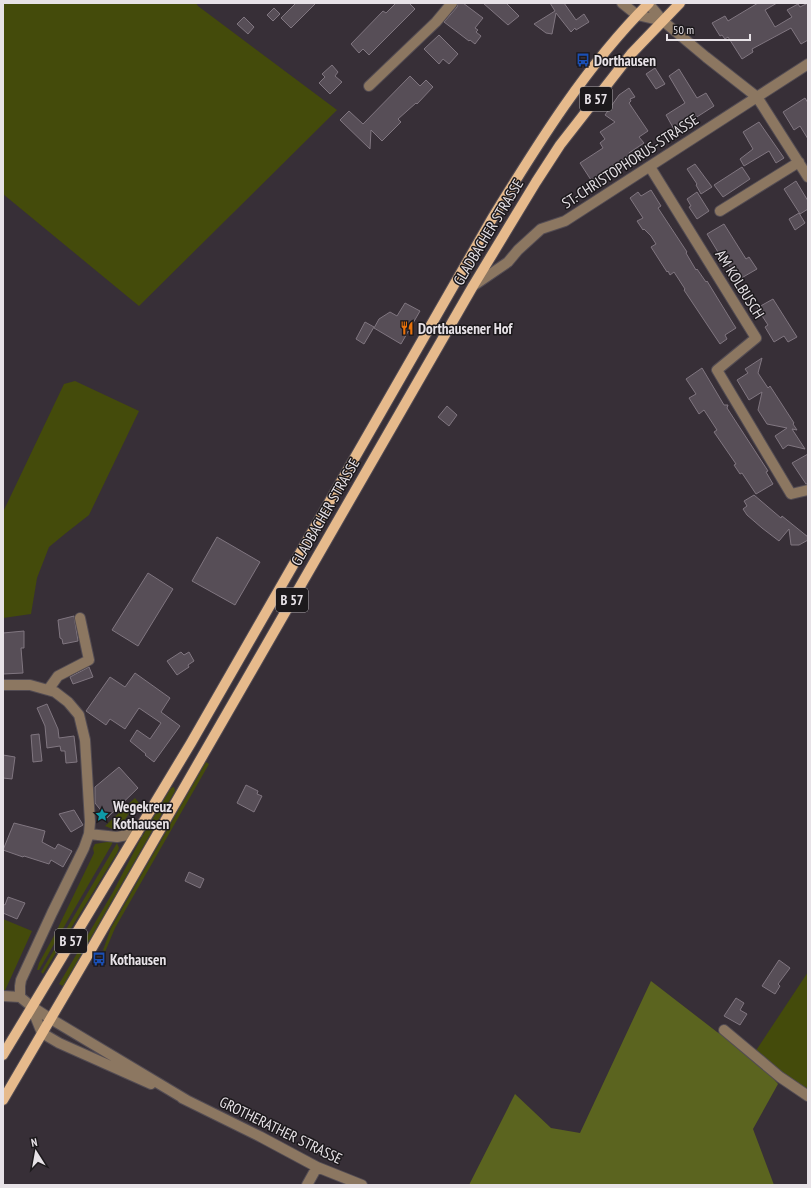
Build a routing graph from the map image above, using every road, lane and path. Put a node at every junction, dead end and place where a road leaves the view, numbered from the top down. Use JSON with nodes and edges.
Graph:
{"nodes":[{"id":1,"x":452,"y":3,"type":"edge"},
{"id":2,"x":622,"y":3,"type":"edge"},
{"id":3,"x":649,"y":3,"type":"edge"},
{"id":4,"x":680,"y":3,"type":"edge"},
{"id":5,"x":637,"y":15,"type":"junction"},
{"id":6,"x":663,"y":22,"type":"junction"},
{"id":7,"x":808,"y":64,"type":"edge"},
{"id":8,"x":369,"y":86,"type":"dead end"},
{"id":9,"x":757,"y":96,"type":"junction"},
{"id":10,"x":799,"y":162,"type":"junction"},
{"id":11,"x":650,"y":167,"type":"junction"},
{"id":12,"x":808,"y":177,"type":"edge"},
{"id":13,"x":720,"y":210,"type":"dead end"},
{"id":14,"x":473,"y":286,"type":"junction"},
{"id":15,"x":808,"y":490,"type":"edge"},
{"id":16,"x":80,"y":618,"type":"dead end"},
{"id":17,"x":3,"y":685,"type":"edge"},
{"id":18,"x":48,"y":690,"type":"junction"},
{"id":19,"x":89,"y":834,"type":"junction"},
{"id":20,"x":137,"y":834,"type":"junction"},
{"id":21,"x":3,"y":996,"type":"edge"},
{"id":22,"x":20,"y":996,"type":"junction"},
{"id":23,"x":31,"y":1006,"type":"junction"},
{"id":24,"x":51,"y":1019,"type":"junction"},
{"id":25,"x":724,"y":1030,"type":"dead end"},
{"id":26,"x":42,"y":1034,"type":"junction"},
{"id":27,"x":3,"y":1055,"type":"edge"},
{"id":28,"x":808,"y":1096,"type":"edge"},
{"id":29,"x":3,"y":1100,"type":"edge"},
{"id":30,"x":188,"y":1101,"type":"junction"},
{"id":31,"x":317,"y":1167,"type":"junction"},
{"id":32,"x":307,"y":1185,"type":"edge"},
{"id":33,"x":362,"y":1185,"type":"edge"}],
"edges":[{"from":1,"to":8,"type":"street"},
{"from":2,"to":5,"type":"street"},
{"from":3,"to":5,"type":"main road","name":"GLADBACHER STRASSE","number":"B 57"},
{"from":3,"to":6,"type":"street"},
{"from":4,"to":6,"type":"main road","name":"GLADBACHER STRASSE","number":"B 57"},
{"from":5,"to":6,"type":"street"},
{"from":5,"to":20,"type":"main road","name":"GLADBACHER STRASSE","number":"B 57"},
{"from":6,"to":9,"type":"street"},
{"from":6,"to":14,"type":"main road","name":"GLADBACHER STRASSE","number":"B 57"},
{"from":7,"to":9,"type":"street","name":"ST.-CHRISTOPHORUS-STRASSE"},
{"from":9,"to":10,"type":"street"},
{"from":9,"to":11,"type":"street","name":"ST.-CHRISTOPHORUS-STRASSE"},
{"from":10,"to":12,"type":"street"},
{"from":10,"to":13,"type":"street"},
{"from":11,"to":14,"type":"street","name":"ST.-CHRISTOPHORUS-STRASSE"},
{"from":11,"to":15,"type":"street","name":"AM KOLBUSCH"},
{"from":14,"to":24,"type":"main road","name":"GLADBACHER STRASSE","number":"B 57"},
{"from":16,"to":18,"type":"street"},
{"from":17,"to":18,"type":"street"},
{"from":18,"to":19,"type":"street"},
{"from":19,"to":20,"type":"street"},
{"from":19,"to":22,"type":"street"},
{"from":20,"to":23,"type":"main road","name":"GLADBACHER STRASSE","number":"B 57"},
{"from":21,"to":22,"type":"street"},
{"from":22,"to":23,"type":"street"},
{"from":23,"to":24,"type":"street","name":"GROTHERATHER STRASSE"},
{"from":23,"to":26,"type":"street"},
{"from":23,"to":27,"type":"main road","name":"GLADBACHER STRASSE","number":"B 57"},
{"from":24,"to":26,"type":"main road","name":"GLADBACHER STRASSE","number":"B 57"},
{"from":24,"to":30,"type":"street","name":"GROTHERATHER STRASSE"},
{"from":25,"to":28,"type":"street"},
{"from":26,"to":29,"type":"main road","name":"GLADBACHER STRASSE","number":"B 57"},
{"from":26,"to":30,"type":"street","name":"GROTHERATHER STRASSE"},
{"from":30,"to":31,"type":"street","name":"GROTHERATHER STRASSE"},
{"from":31,"to":32,"type":"street"},
{"from":31,"to":33,"type":"street","name":"GROTHERATHER STRASSE"}]}
